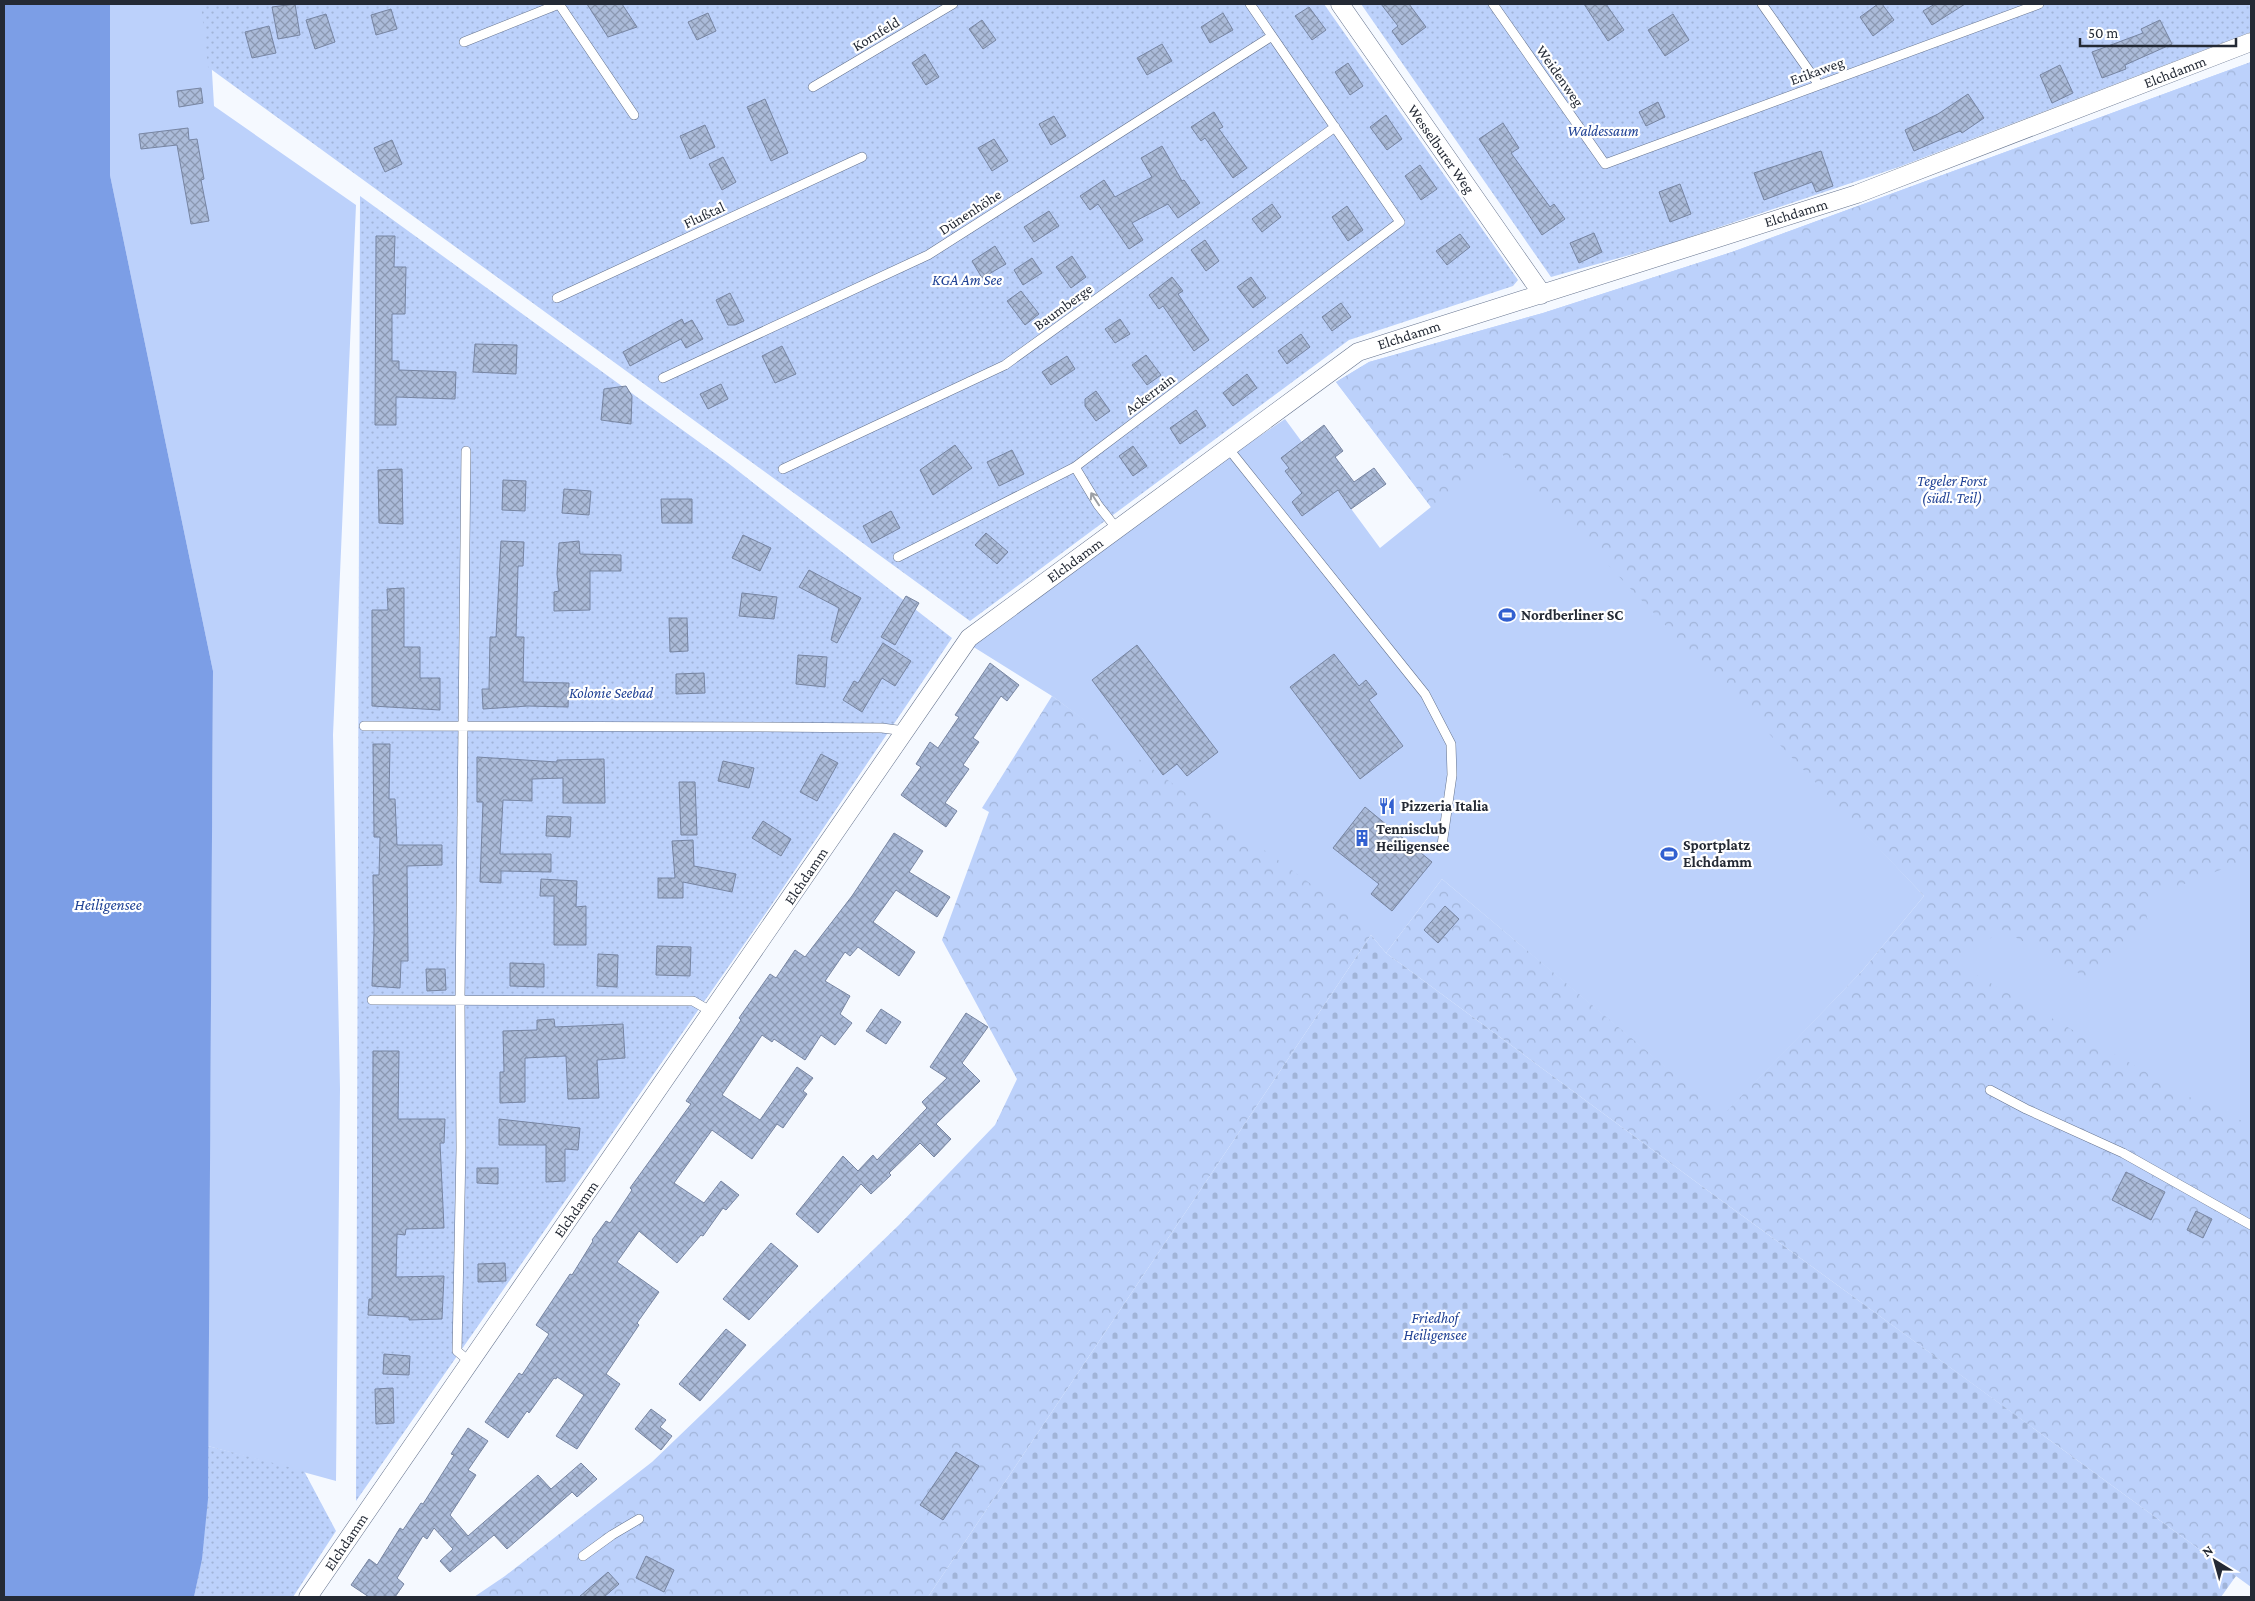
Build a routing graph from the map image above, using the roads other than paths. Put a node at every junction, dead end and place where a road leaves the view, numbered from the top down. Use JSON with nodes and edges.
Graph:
{"nodes":[{"id":1,"x":559,"y":4,"type":"edge"},
{"id":2,"x":952,"y":4,"type":"edge"},
{"id":3,"x":1250,"y":4,"type":"edge"},
{"id":4,"x":1340,"y":4,"type":"edge"},
{"id":5,"x":1493,"y":4,"type":"edge"},
{"id":6,"x":1762,"y":4,"type":"edge"},
{"id":7,"x":2038,"y":4,"type":"edge"},
{"id":8,"x":1272,"y":36,"type":"junction"},
{"id":9,"x":464,"y":42,"type":"dead end"},
{"id":10,"x":2251,"y":42,"type":"edge"},
{"id":11,"x":1819,"y":85,"type":"junction"},
{"id":12,"x":813,"y":87,"type":"dead end"},
{"id":13,"x":634,"y":115,"type":"dead end"},
{"id":14,"x":1335,"y":126,"type":"junction"},
{"id":15,"x":862,"y":157,"type":"dead end"},
{"id":16,"x":1605,"y":164,"type":"joint"},
{"id":17,"x":1541,"y":295,"type":"junction"},
{"id":18,"x":557,"y":298,"type":"dead end"},
{"id":19,"x":664,"y":378,"type":"dead end"},
{"id":20,"x":1228,"y":448,"type":"junction"},
{"id":21,"x":466,"y":451,"type":"dead end"},
{"id":22,"x":1075,"y":467,"type":"junction"},
{"id":23,"x":783,"y":469,"type":"dead end"},
{"id":24,"x":1117,"y":529,"type":"junction"},
{"id":25,"x":898,"y":557,"type":"dead end"},
{"id":26,"x":364,"y":726,"type":"dead end"},
{"id":27,"x":463,"y":727,"type":"junction"},
{"id":28,"x":905,"y":731,"type":"junction"},
{"id":29,"x":1442,"y":845,"type":"dead end"},
{"id":30,"x":372,"y":1000,"type":"dead end"},
{"id":31,"x":460,"y":1000,"type":"junction"},
{"id":32,"x":712,"y":1012,"type":"junction"},
{"id":33,"x":1990,"y":1090,"type":"dead end"},
{"id":34,"x":2251,"y":1225,"type":"edge"},
{"id":35,"x":470,"y":1362,"type":"junction"},
{"id":36,"x":639,"y":1519,"type":"dead end"},
{"id":37,"x":583,"y":1556,"type":"dead end"},
{"id":38,"x":308,"y":1597,"type":"edge"}],
"edges":[{"from":1,"to":9,"type":"lane"},
{"from":1,"to":13,"type":"lane"},
{"from":2,"to":12,"type":"lane","name":"Kornfeld"},
{"from":3,"to":8,"type":"lane"},
{"from":4,"to":17,"type":"street","name":"Wesselburer Weg"},
{"from":5,"to":16,"type":"lane","name":"Weidenweg"},
{"from":6,"to":11,"type":"lane"},
{"from":7,"to":11,"type":"lane","name":"Erikaweg"},
{"from":8,"to":14,"type":"lane"},
{"from":8,"to":19,"type":"lane","name":"Dünenhöhe"},
{"from":10,"to":17,"type":"street","name":"Elchdamm"},
{"from":11,"to":16,"type":"lane","name":"Erikaweg"},
{"from":14,"to":22,"type":"lane","name":"Ackerrain"},
{"from":14,"to":23,"type":"lane","name":"Baumberge"},
{"from":15,"to":18,"type":"lane","name":"Flußtal"},
{"from":17,"to":20,"type":"street","name":"Elchdamm"},
{"from":20,"to":24,"type":"street","name":"Elchdamm"},
{"from":20,"to":29,"type":"lane"},
{"from":21,"to":27,"type":"lane"},
{"from":24,"to":22,"type":"lane","one_way":true},
{"from":22,"to":25,"type":"lane","name":"Ackerrain"},
{"from":24,"to":28,"type":"street","name":"Elchdamm"},
{"from":26,"to":27,"type":"lane"},
{"from":27,"to":28,"type":"lane"},
{"from":27,"to":31,"type":"lane"},
{"from":28,"to":32,"type":"street","name":"Elchdamm"},
{"from":30,"to":31,"type":"lane"},
{"from":31,"to":32,"type":"lane"},
{"from":31,"to":35,"type":"lane"},
{"from":32,"to":35,"type":"street","name":"Elchdamm"},
{"from":33,"to":34,"type":"lane"},
{"from":35,"to":38,"type":"street","name":"Elchdamm"},
{"from":36,"to":37,"type":"lane"}]}
